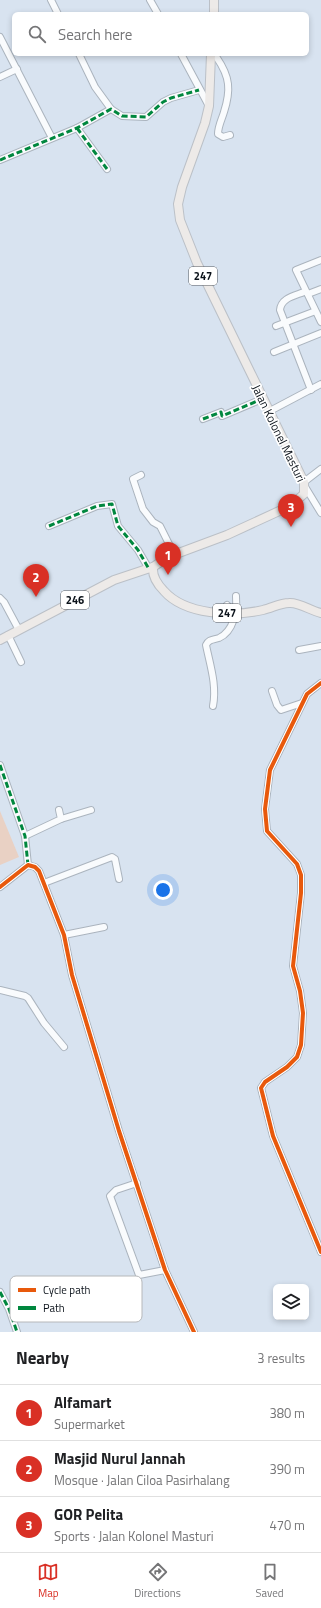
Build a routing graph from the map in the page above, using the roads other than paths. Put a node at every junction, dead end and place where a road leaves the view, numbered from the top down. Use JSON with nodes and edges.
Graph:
{"nodes":[{"id":1,"x":51,"y":0,"type":"edge"},
{"id":2,"x":150,"y":0,"type":"edge"},
{"id":3,"x":214,"y":0,"type":"edge"},
{"id":4,"x":57,"y":12,"type":"edge"},
{"id":5,"x":157,"y":12,"type":"edge"},
{"id":6,"x":214,"y":12,"type":"edge"},
{"id":7,"x":0,"y":37,"type":"edge"},
{"id":8,"x":80,"y":56,"type":"edge"},
{"id":9,"x":182,"y":56,"type":"edge"},
{"id":10,"x":213,"y":58,"type":"edge"},
{"id":11,"x":17,"y":69,"type":"junction"},
{"id":12,"x":0,"y":77,"type":"edge"},
{"id":13,"x":200,"y":90,"type":"junction"},
{"id":14,"x":209,"y":106,"type":"junction"},
{"id":15,"x":111,"y":109,"type":"junction"},
{"id":16,"x":77,"y":128,"type":"junction"},
{"id":17,"x":230,"y":136,"type":"dead end"},
{"id":18,"x":52,"y":138,"type":"junction"},
{"id":19,"x":0,"y":160,"type":"edge"},
{"id":20,"x":107,"y":169,"type":"dead end"},
{"id":21,"x":321,"y":260,"type":"edge"},
{"id":22,"x":321,"y":289,"type":"edge"},
{"id":23,"x":306,"y":293,"type":"junction"},
{"id":24,"x":313,"y":312,"type":"dead end"},
{"id":25,"x":320,"y":318,"type":"edge"},
{"id":26,"x":285,"y":323,"type":"junction"},
{"id":27,"x":276,"y":326,"type":"dead end"},
{"id":28,"x":321,"y":333,"type":"edge"},
{"id":29,"x":293,"y":344,"type":"junction"},
{"id":30,"x":274,"y":352,"type":"dead end"},
{"id":31,"x":321,"y":384,"type":"edge"},
{"id":32,"x":310,"y":390,"type":"junction"},
{"id":33,"x":262,"y":399,"type":"junction"},
{"id":34,"x":268,"y":412,"type":"junction"},
{"id":35,"x":203,"y":419,"type":"dead end"},
{"id":36,"x":321,"y":469,"type":"edge"},
{"id":37,"x":142,"y":475,"type":"dead end"},
{"id":38,"x":304,"y":483,"type":"junction"},
{"id":39,"x":320,"y":509,"type":"edge"},
{"id":40,"x":49,"y":526,"type":"dead end"},
{"id":41,"x":174,"y":554,"type":"junction"},
{"id":42,"x":151,"y":568,"type":"junction"},
{"id":43,"x":236,"y":596,"type":"dead end"},
{"id":44,"x":0,"y":598,"type":"edge"},
{"id":45,"x":227,"y":604,"type":"dead end"},
{"id":46,"x":234,"y":613,"type":"junction"},
{"id":47,"x":321,"y":613,"type":"edge"},
{"id":48,"x":19,"y":630,"type":"junction"},
{"id":49,"x":8,"y":635,"type":"junction"},
{"id":50,"x":0,"y":640,"type":"edge"},
{"id":51,"x":321,"y":646,"type":"edge"},
{"id":52,"x":299,"y":650,"type":"dead end"},
{"id":53,"x":21,"y":662,"type":"dead end"},
{"id":54,"x":321,"y":683,"type":"edge"},
{"id":55,"x":272,"y":691,"type":"dead end"},
{"id":56,"x":302,"y":703,"type":"junction"},
{"id":57,"x":214,"y":706,"type":"dead end"},
{"id":58,"x":0,"y":765,"type":"edge"},
{"id":59,"x":59,"y":810,"type":"dead end"},
{"id":60,"x":90,"y":810,"type":"dead end"},
{"id":61,"x":61,"y":819,"type":"junction"},
{"id":62,"x":25,"y":836,"type":"junction"},
{"id":63,"x":28,"y":865,"type":"junction"},
{"id":64,"x":119,"y":880,"type":"dead end"},
{"id":65,"x":44,"y":883,"type":"junction"},
{"id":66,"x":0,"y":887,"type":"edge"},
{"id":67,"x":104,"y":927,"type":"dead end"},
{"id":68,"x":64,"y":935,"type":"junction"},
{"id":69,"x":0,"y":990,"type":"edge"},
{"id":70,"x":64,"y":1047,"type":"dead end"},
{"id":71,"x":137,"y":1183,"type":"junction"},
{"id":72,"x":321,"y":1252,"type":"edge"},
{"id":73,"x":165,"y":1270,"type":"junction"},
{"id":74,"x":0,"y":1292,"type":"edge"},
{"id":75,"x":10,"y":1312,"type":"edge"},
{"id":76,"x":14,"y":1322,"type":"edge"},
{"id":77,"x":18,"y":1332,"type":"edge"},
{"id":78,"x":194,"y":1332,"type":"edge"}],
"edges":[{"from":1,"to":4,"type":"street"},
{"from":2,"to":5,"type":"street"},
{"from":3,"to":6,"type":"main road"},
{"from":7,"to":11,"type":"street"},
{"from":8,"to":15,"type":"street"},
{"from":9,"to":13,"type":"street"},
{"from":10,"to":14,"type":"main road","name":"Jalan Kolonel Masturi","number":"247"},
{"from":10,"to":17,"type":"street"},
{"from":11,"to":12,"type":"street"},
{"from":11,"to":18,"type":"street"},
{"from":13,"to":14,"type":"street"},
{"from":13,"to":15,"type":"street"},
{"from":14,"to":33,"type":"main road","name":"Jalan Kolonel Masturi","number":"247"},
{"from":15,"to":16,"type":"street"},
{"from":16,"to":18,"type":"street"},
{"from":16,"to":20,"type":"street"},
{"from":18,"to":19,"type":"street"},
{"from":21,"to":23,"type":"street"},
{"from":22,"to":23,"type":"street"},
{"from":23,"to":25,"type":"street"},
{"from":23,"to":26,"type":"street"},
{"from":24,"to":26,"type":"street"},
{"from":26,"to":27,"type":"street"},
{"from":26,"to":29,"type":"street"},
{"from":28,"to":29,"type":"street"},
{"from":29,"to":30,"type":"street"},
{"from":29,"to":32,"type":"street"},
{"from":31,"to":32,"type":"street"},
{"from":32,"to":34,"type":"street"},
{"from":33,"to":34,"type":"main road","name":"Jalan Kolonel Masturi","number":"247"},
{"from":33,"to":35,"type":"street"},
{"from":34,"to":38,"type":"main road","name":"Jalan Kolonel Masturi","number":"247"},
{"from":36,"to":38,"type":"street"},
{"from":37,"to":41,"type":"street"},
{"from":38,"to":39,"type":"street"},
{"from":38,"to":41,"type":"main road","name":"Jalan Kolonel Masturi"},
{"from":40,"to":42,"type":"street"},
{"from":41,"to":42,"type":"main road","name":"Jalan Kolonel Masturi"},
{"from":42,"to":46,"type":"main road","number":"247"},
{"from":42,"to":48,"type":"main road","number":"246"},
{"from":43,"to":46,"type":"street"},
{"from":44,"to":48,"type":"street"},
{"from":45,"to":46,"type":"street"},
{"from":46,"to":47,"type":"main road","number":"247"},
{"from":46,"to":57,"type":"street"},
{"from":48,"to":49,"type":"main road","number":"246"},
{"from":49,"to":50,"type":"main road","number":"246"},
{"from":49,"to":53,"type":"street"},
{"from":51,"to":52,"type":"street"},
{"from":54,"to":56,"type":"street"},
{"from":55,"to":56,"type":"street"},
{"from":56,"to":72,"type":"street"},
{"from":58,"to":62,"type":"street"},
{"from":59,"to":61,"type":"street"},
{"from":60,"to":61,"type":"street"},
{"from":61,"to":62,"type":"street"},
{"from":62,"to":63,"type":"street"},
{"from":63,"to":65,"type":"street"},
{"from":63,"to":66,"type":"street"},
{"from":64,"to":65,"type":"street"},
{"from":65,"to":68,"type":"street"},
{"from":67,"to":68,"type":"street"},
{"from":68,"to":71,"type":"street"},
{"from":69,"to":70,"type":"street"},
{"from":71,"to":73,"type":"street"},
{"from":71,"to":73,"type":"street"},
{"from":73,"to":78,"type":"street"},
{"from":74,"to":75,"type":"street"},
{"from":76,"to":77,"type":"street"}]}
